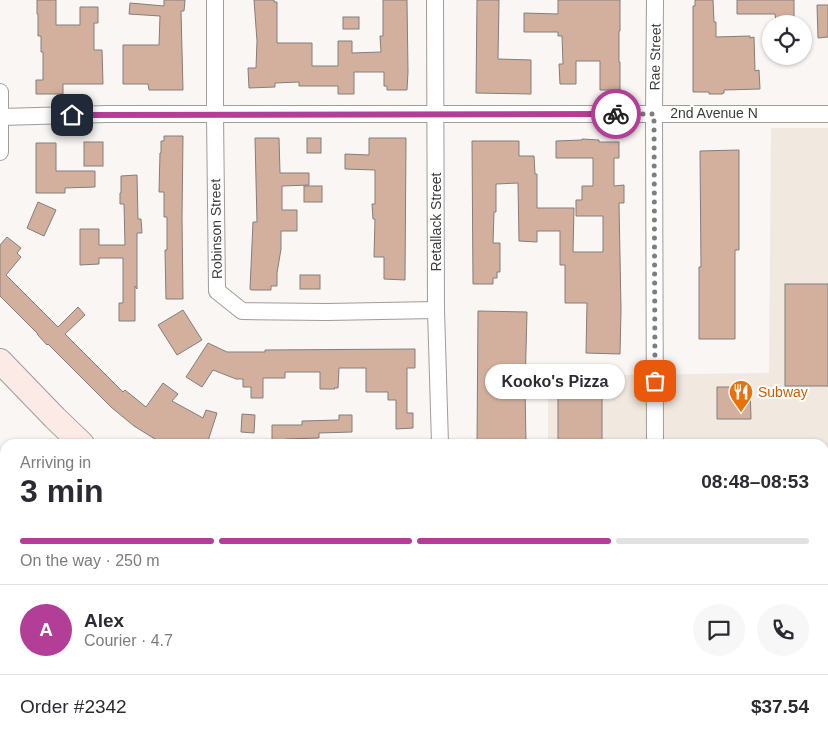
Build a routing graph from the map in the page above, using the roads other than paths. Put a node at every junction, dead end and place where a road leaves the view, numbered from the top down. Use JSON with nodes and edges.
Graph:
{"nodes":[{"id":1,"x":215,"y":0,"type":"edge"},
{"id":2,"x":435,"y":0,"type":"edge"},
{"id":3,"x":656,"y":0,"type":"edge"},
{"id":4,"x":0,"y":92,"type":"edge"},
{"id":5,"x":215,"y":114,"type":"junction"},
{"id":6,"x":435,"y":114,"type":"junction"},
{"id":7,"x":654,"y":114,"type":"junction"},
{"id":8,"x":828,"y":114,"type":"edge"},
{"id":9,"x":1,"y":117,"type":"edge"},
{"id":10,"x":0,"y":152,"type":"edge"},
{"id":11,"x":436,"y":310,"type":"junction"},
{"id":12,"x":0,"y":361,"type":"edge"},
{"id":13,"x":77,"y":439,"type":"edge"},
{"id":14,"x":440,"y":439,"type":"edge"},
{"id":15,"x":655,"y":439,"type":"edge"}],
"edges":[{"from":1,"to":5,"type":"street","name":"Robinson Street"},
{"from":2,"to":6,"type":"street","name":"Retallack Street"},
{"from":3,"to":7,"type":"street","name":"Rae Street"},
{"from":4,"to":9,"type":"street"},
{"from":5,"to":6,"type":"street","name":"2nd Avenue N"},
{"from":5,"to":9,"type":"street","name":"2nd Avenue N"},
{"from":5,"to":11,"type":"street","name":"Robinson Street"},
{"from":6,"to":7,"type":"street","name":"2nd Avenue N"},
{"from":6,"to":11,"type":"street","name":"Retallack Street"},
{"from":7,"to":8,"type":"street","name":"2nd Avenue N"},
{"from":7,"to":15,"type":"street","name":"Rae Street"},
{"from":9,"to":10,"type":"street"},
{"from":11,"to":14,"type":"street","name":"Retallack Street"},
{"from":12,"to":13,"type":"street"}]}
